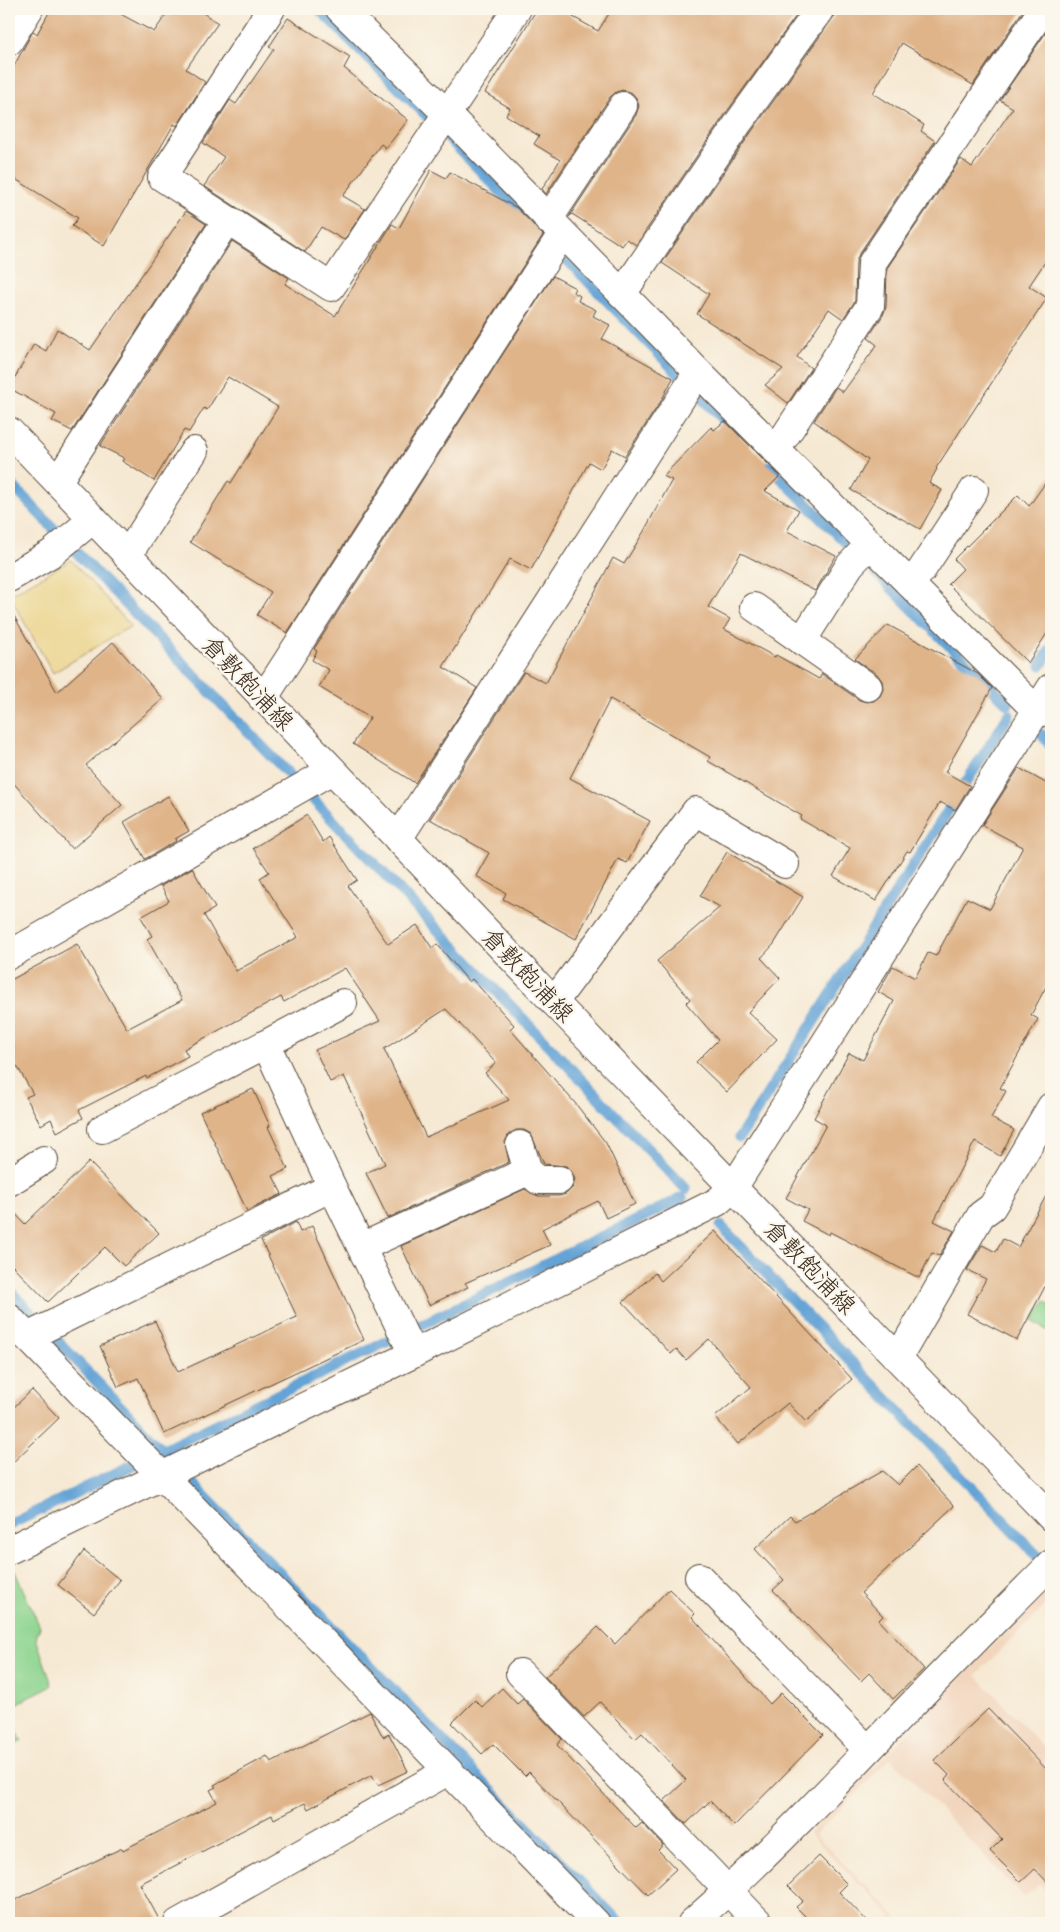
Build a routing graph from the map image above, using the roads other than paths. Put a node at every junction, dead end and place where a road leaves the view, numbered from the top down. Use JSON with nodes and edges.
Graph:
{"nodes":[{"id":1,"x":29,"y":9,"type":"edge"},
{"id":2,"x":271,"y":9,"type":"edge"},
{"id":3,"x":340,"y":9,"type":"edge"},
{"id":4,"x":517,"y":9,"type":"edge"},
{"id":5,"x":820,"y":9,"type":"edge"},
{"id":6,"x":1043,"y":9,"type":"edge"},
{"id":7,"x":9,"y":40,"type":"edge"},
{"id":8,"x":623,"y":106,"type":"dead end"},
{"id":9,"x":441,"y":124,"type":"junction"},
{"id":10,"x":227,"y":220,"type":"junction"},
{"id":11,"x":553,"y":238,"type":"junction"},
{"id":12,"x":622,"y":294,"type":"junction"},
{"id":13,"x":691,"y":382,"type":"junction"},
{"id":14,"x":9,"y":431,"type":"edge"},
{"id":15,"x":776,"y":450,"type":"junction"},
{"id":16,"x":194,"y":451,"type":"dead end"},
{"id":17,"x":58,"y":481,"type":"junction"},
{"id":18,"x":974,"y":490,"type":"dead end"},
{"id":19,"x":93,"y":519,"type":"junction"},
{"id":20,"x":861,"y":553,"type":"junction"},
{"id":21,"x":127,"y":556,"type":"junction"},
{"id":22,"x":9,"y":578,"type":"edge"},
{"id":23,"x":909,"y":583,"type":"junction"},
{"id":24,"x":754,"y":607,"type":"dead end"},
{"id":25,"x":802,"y":640,"type":"junction"},
{"id":26,"x":868,"y":688,"type":"dead end"},
{"id":27,"x":1051,"y":688,"type":"edge"},
{"id":28,"x":263,"y":699,"type":"junction"},
{"id":29,"x":1044,"y":712,"type":"edge"},
{"id":30,"x":311,"y":782,"type":"junction"},
{"id":31,"x":398,"y":839,"type":"junction"},
{"id":32,"x":786,"y":864,"type":"dead end"},
{"id":33,"x":9,"y":955,"type":"edge"},
{"id":34,"x":554,"y":1002,"type":"junction"},
{"id":35,"x":343,"y":1003,"type":"dead end"},
{"id":36,"x":266,"y":1044,"type":"junction"},
{"id":37,"x":1051,"y":1107,"type":"edge"},
{"id":38,"x":102,"y":1130,"type":"dead end"},
{"id":39,"x":520,"y":1146,"type":"dead end"},
{"id":40,"x":44,"y":1160,"type":"dead end"},
{"id":41,"x":528,"y":1171,"type":"junction"},
{"id":42,"x":559,"y":1180,"type":"dead end"},
{"id":43,"x":9,"y":1182,"type":"edge"},
{"id":44,"x":332,"y":1187,"type":"junction"},
{"id":45,"x":733,"y":1188,"type":"junction"},
{"id":46,"x":362,"y":1247,"type":"junction"},
{"id":47,"x":32,"y":1327,"type":"edge"},
{"id":48,"x":411,"y":1351,"type":"junction"},
{"id":49,"x":898,"y":1358,"type":"junction"},
{"id":50,"x":151,"y":1465,"type":"junction"},
{"id":51,"x":1051,"y":1517,"type":"edge"},
{"id":52,"x":9,"y":1550,"type":"edge"},
{"id":53,"x":1044,"y":1571,"type":"edge"},
{"id":54,"x":699,"y":1577,"type":"dead end"},
{"id":55,"x":520,"y":1673,"type":"dead end"},
{"id":56,"x":868,"y":1750,"type":"junction"},
{"id":57,"x":448,"y":1771,"type":"junction"},
{"id":58,"x":728,"y":1891,"type":"junction"},
{"id":59,"x":178,"y":1923,"type":"edge"},
{"id":60,"x":596,"y":1923,"type":"edge"},
{"id":61,"x":692,"y":1923,"type":"edge"},
{"id":62,"x":759,"y":1923,"type":"edge"}],
"edges":[{"from":1,"to":7,"type":"street"},
{"from":2,"to":10,"type":"street"},
{"from":3,"to":9,"type":"street"},
{"from":4,"to":9,"type":"street"},
{"from":5,"to":12,"type":"street"},
{"from":6,"to":15,"type":"street"},
{"from":8,"to":11,"type":"street"},
{"from":9,"to":10,"type":"street"},
{"from":9,"to":11,"type":"street"},
{"from":10,"to":17,"type":"street"},
{"from":11,"to":12,"type":"street"},
{"from":11,"to":28,"type":"street"},
{"from":12,"to":13,"type":"street"},
{"from":13,"to":15,"type":"street"},
{"from":13,"to":31,"type":"street"},
{"from":14,"to":17,"type":"street","name":"倉敷飽浦線"},
{"from":15,"to":20,"type":"street"},
{"from":16,"to":21,"type":"street"},
{"from":17,"to":19,"type":"street","name":"倉敷飽浦線"},
{"from":18,"to":23,"type":"street"},
{"from":19,"to":21,"type":"street","name":"倉敷飽浦線"},
{"from":19,"to":22,"type":"street"},
{"from":20,"to":23,"type":"street"},
{"from":20,"to":25,"type":"street"},
{"from":21,"to":28,"type":"street","name":"倉敷飽浦線"},
{"from":23,"to":29,"type":"street"},
{"from":24,"to":25,"type":"street"},
{"from":25,"to":26,"type":"street"},
{"from":27,"to":29,"type":"street"},
{"from":28,"to":30,"type":"street","name":"倉敷飽浦線"},
{"from":29,"to":45,"type":"street"},
{"from":30,"to":31,"type":"street","name":"倉敷飽浦線"},
{"from":30,"to":33,"type":"street"},
{"from":31,"to":34,"type":"street","name":"倉敷飽浦線"},
{"from":32,"to":34,"type":"street"},
{"from":34,"to":45,"type":"street","name":"倉敷飽浦線"},
{"from":35,"to":36,"type":"street"},
{"from":36,"to":38,"type":"street"},
{"from":36,"to":44,"type":"street"},
{"from":37,"to":49,"type":"street"},
{"from":39,"to":41,"type":"street"},
{"from":40,"to":43,"type":"street"},
{"from":41,"to":42,"type":"street"},
{"from":41,"to":46,"type":"street"},
{"from":44,"to":46,"type":"street"},
{"from":44,"to":47,"type":"street"},
{"from":45,"to":48,"type":"street"},
{"from":45,"to":49,"type":"street","name":"倉敷飽浦線"},
{"from":46,"to":48,"type":"street"},
{"from":47,"to":50,"type":"street"},
{"from":48,"to":50,"type":"street"},
{"from":49,"to":51,"type":"street","name":"倉敷飽浦線"},
{"from":50,"to":52,"type":"street"},
{"from":50,"to":57,"type":"street"},
{"from":53,"to":56,"type":"street"},
{"from":54,"to":56,"type":"street"},
{"from":55,"to":58,"type":"street"},
{"from":56,"to":58,"type":"street"},
{"from":57,"to":59,"type":"street"},
{"from":57,"to":60,"type":"street"},
{"from":58,"to":61,"type":"street"},
{"from":58,"to":62,"type":"street"}]}
